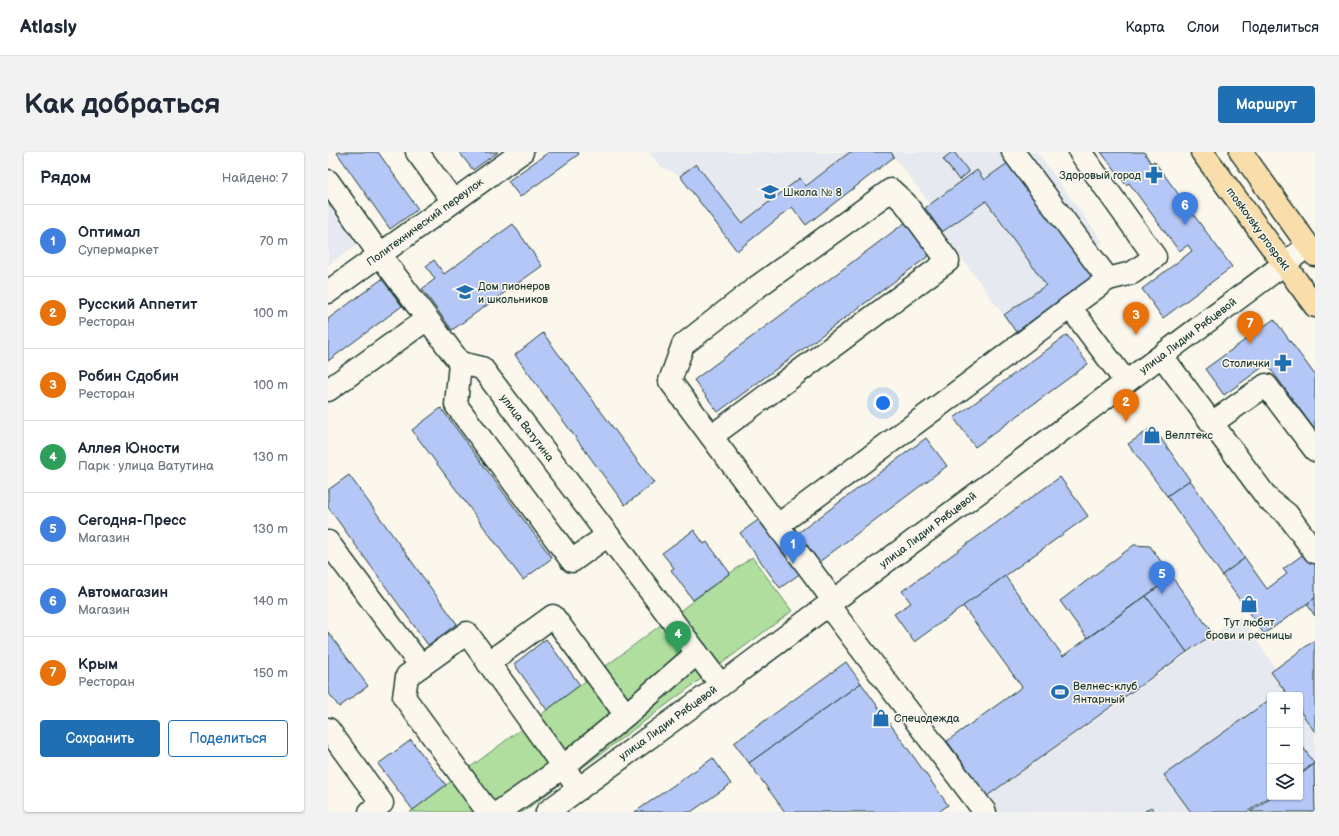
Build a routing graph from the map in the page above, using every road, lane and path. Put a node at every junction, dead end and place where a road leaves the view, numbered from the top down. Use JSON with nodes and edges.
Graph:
{"nodes":[{"id":1,"x":416,"y":152,"type":"edge"},
{"id":2,"x":522,"y":152,"type":"edge"},
{"id":3,"x":1012,"y":152,"type":"edge"},
{"id":4,"x":1080,"y":152,"type":"edge"},
{"id":5,"x":1202,"y":152,"type":"edge"},
{"id":6,"x":1241,"y":152,"type":"edge"},
{"id":7,"x":328,"y":181,"type":"edge"},
{"id":8,"x":454,"y":201,"type":"junction"},
{"id":9,"x":1310,"y":244,"type":"edge"},
{"id":10,"x":380,"y":255,"type":"junction"},
{"id":11,"x":1284,"y":264,"type":"junction"},
{"id":12,"x":1108,"y":279,"type":"junction"},
{"id":13,"x":328,"y":292,"type":"edge"},
{"id":14,"x":1315,"y":306,"type":"edge"},
{"id":15,"x":1070,"y":307,"type":"junction"},
{"id":16,"x":427,"y":319,"type":"junction"},
{"id":17,"x":1162,"y":356,"type":"junction"},
{"id":18,"x":460,"y":363,"type":"junction"},
{"id":19,"x":1126,"y":382,"type":"junction"},
{"id":20,"x":328,"y":390,"type":"edge"},
{"id":21,"x":1212,"y":423,"type":"junction"},
{"id":22,"x":712,"y":436,"type":"junction"},
{"id":23,"x":1315,"y":450,"type":"edge"},
{"id":24,"x":778,"y":525,"type":"junction"},
{"id":25,"x":608,"y":535,"type":"junction"},
{"id":26,"x":328,"y":542,"type":"edge"},
{"id":27,"x":1315,"y":552,"type":"edge"},
{"id":28,"x":831,"y":602,"type":"junction"},
{"id":29,"x":697,"y":653,"type":"junction"},
{"id":30,"x":488,"y":663,"type":"junction"},
{"id":31,"x":421,"y":666,"type":"junction"},
{"id":32,"x":721,"y":685,"type":"junction"},
{"id":33,"x":626,"y":715,"type":"junction"},
{"id":34,"x":328,"y":729,"type":"edge"},
{"id":35,"x":563,"y":767,"type":"junction"},
{"id":36,"x":579,"y":789,"type":"junction"},
{"id":37,"x":552,"y":811,"type":"edge"},
{"id":38,"x":370,"y":812,"type":"edge"},
{"id":39,"x":488,"y":812,"type":"edge"},
{"id":40,"x":499,"y":812,"type":"edge"},
{"id":41,"x":985,"y":812,"type":"edge"}],
"edges":[{"from":1,"to":8,"type":"street"},
{"from":2,"to":8,"type":"street","name":"Политехнический переулок"},
{"from":3,"to":12,"type":"street"},
{"from":4,"to":12,"type":"street"},
{"from":5,"to":11,"type":"main road","name":"moskovsky prospekt"},
{"from":6,"to":9,"type":"main road"},
{"from":7,"to":10,"type":"street"},
{"from":8,"to":10,"type":"street","name":"Политехнический переулок"},
{"from":9,"to":11,"type":"street","name":"улица Лидии Рябцевой"},
{"from":10,"to":13,"type":"street","name":"Политехнический переулок"},
{"from":10,"to":16,"type":"street"},
{"from":11,"to":14,"type":"main road","name":"moskovsky prospekt"},
{"from":11,"to":17,"type":"street","name":"улица Лидии Рябцевой"},
{"from":12,"to":15,"type":"street"},
{"from":15,"to":19,"type":"street"},
{"from":15,"to":24,"type":"street"},
{"from":16,"to":18,"type":"street"},
{"from":16,"to":20,"type":"street"},
{"from":17,"to":19,"type":"street","name":"улица Лидии Рябцевой"},
{"from":17,"to":21,"type":"street"},
{"from":18,"to":25,"type":"street","name":"улица Ватутина"},
{"from":18,"to":25,"type":"street"},
{"from":19,"to":28,"type":"street","name":"улица Лидии Рябцевой"},
{"from":21,"to":23,"type":"street"},
{"from":21,"to":27,"type":"street"},
{"from":22,"to":22,"type":"street"},
{"from":22,"to":24,"type":"street"},
{"from":24,"to":28,"type":"street"},
{"from":25,"to":29,"type":"street","name":"улица Ватутина"},
{"from":26,"to":31,"type":"street"},
{"from":28,"to":32,"type":"street","name":"улица Лидии Рябцевой"},
{"from":28,"to":41,"type":"street"},
{"from":29,"to":32,"type":"street","name":"улица Ватутина"},
{"from":29,"to":33,"type":"street"},
{"from":30,"to":31,"type":"street"},
{"from":30,"to":33,"type":"street"},
{"from":30,"to":35,"type":"street"},
{"from":31,"to":39,"type":"street"},
{"from":32,"to":36,"type":"street","name":"улица Лидии Рябцевой"},
{"from":33,"to":35,"type":"street"},
{"from":34,"to":38,"type":"street"},
{"from":35,"to":36,"type":"street"},
{"from":35,"to":40,"type":"street"},
{"from":36,"to":37,"type":"street","name":"улица Лидии Рябцевой"}]}
